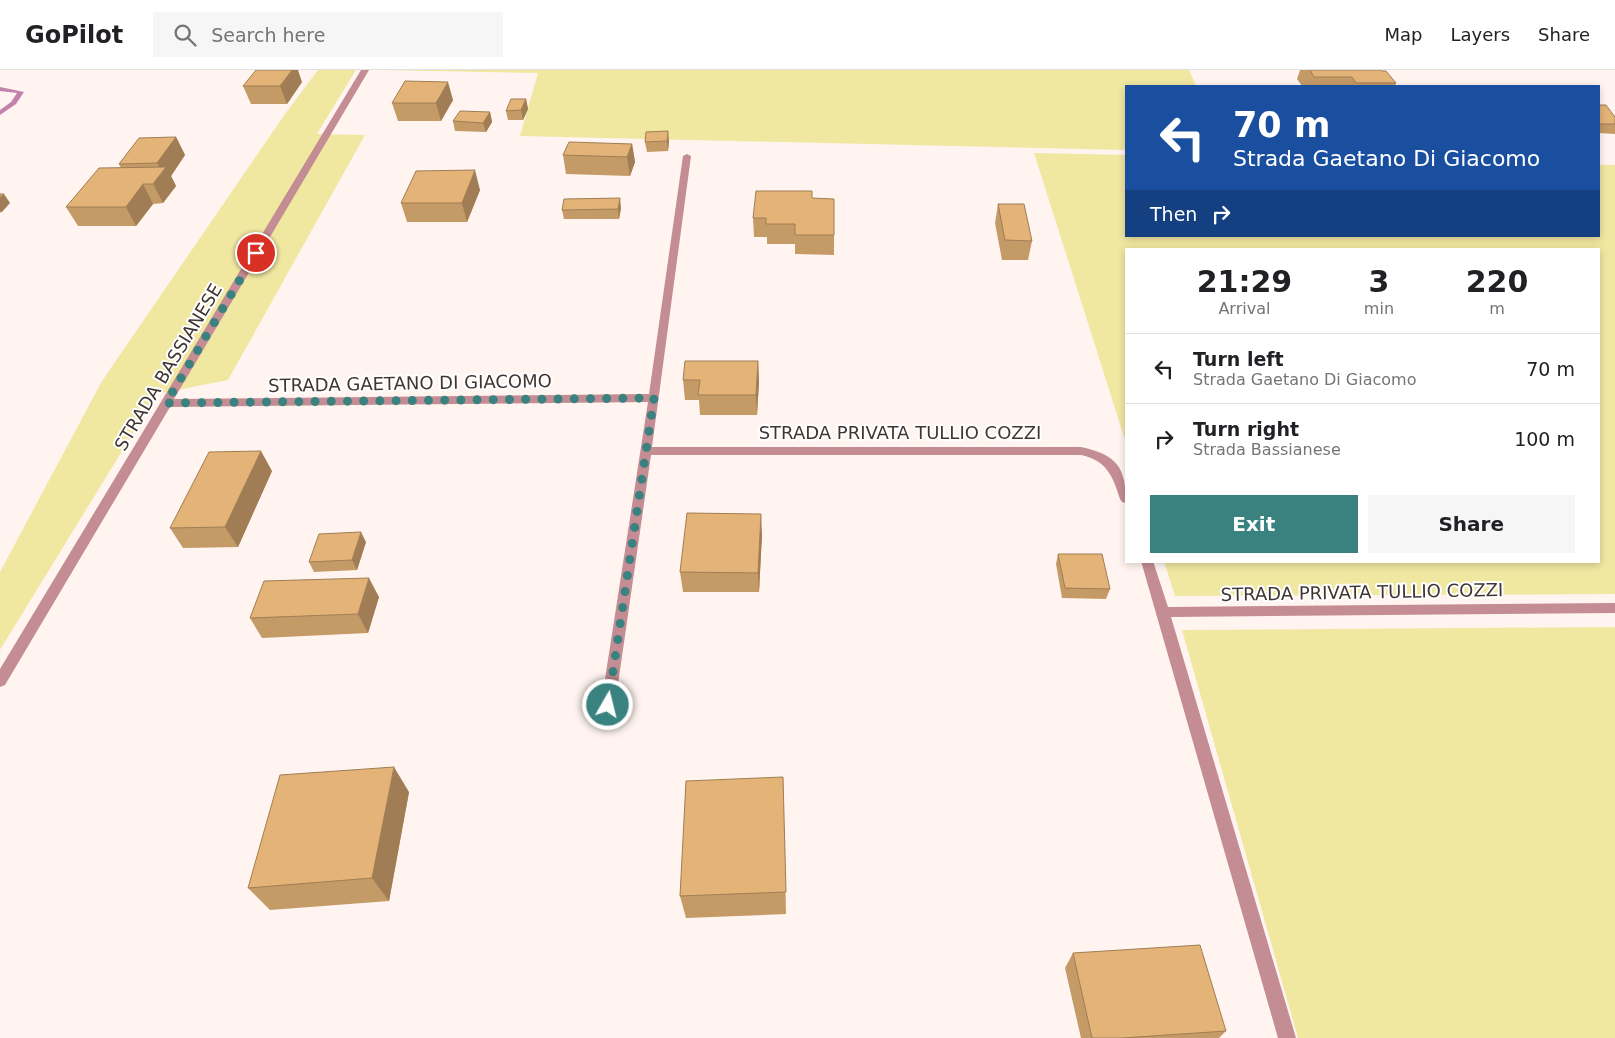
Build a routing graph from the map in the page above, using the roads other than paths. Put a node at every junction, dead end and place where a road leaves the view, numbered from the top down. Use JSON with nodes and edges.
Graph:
{"nodes":[{"id":1,"x":365,"y":70,"type":"edge"},
{"id":2,"x":687,"y":156,"type":"dead end"},
{"id":3,"x":654,"y":398,"type":"junction"},
{"id":4,"x":166,"y":403,"type":"junction"},
{"id":5,"x":647,"y":451,"type":"junction"},
{"id":6,"x":1125,"y":496,"type":"edge"},
{"id":7,"x":1148,"y":563,"type":"edge"},
{"id":8,"x":1615,"y":608,"type":"edge"},
{"id":9,"x":1164,"y":612,"type":"junction"},
{"id":10,"x":0,"y":681,"type":"edge"},
{"id":11,"x":608,"y":705,"type":"dead end"},
{"id":12,"x":1287,"y":1038,"type":"edge"}],
"edges":[{"from":1,"to":4,"type":"street","name":"STRADA BASSIANESE"},
{"from":2,"to":3,"type":"street"},
{"from":3,"to":4,"type":"street","name":"STRADA GAETANO DI GIACOMO"},
{"from":3,"to":5,"type":"street"},
{"from":4,"to":10,"type":"street","name":"STRADA BASSIANESE"},
{"from":5,"to":6,"type":"street","name":"STRADA PRIVATA TULLIO COZZI"},
{"from":5,"to":11,"type":"street"},
{"from":7,"to":9,"type":"street"},
{"from":8,"to":9,"type":"street","name":"STRADA PRIVATA TULLIO COZZI"},
{"from":9,"to":12,"type":"street"}]}
